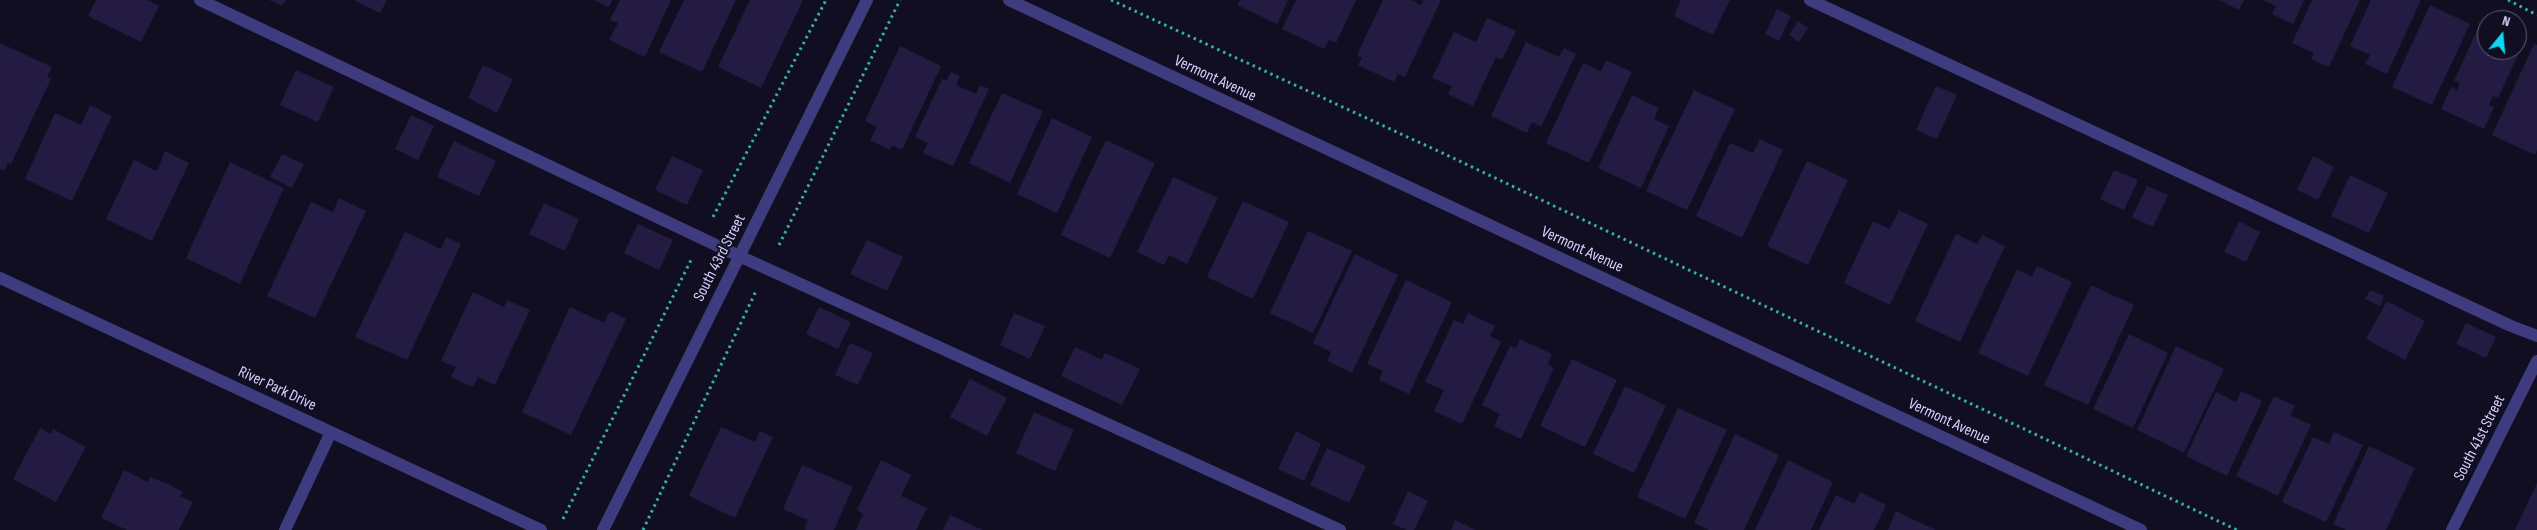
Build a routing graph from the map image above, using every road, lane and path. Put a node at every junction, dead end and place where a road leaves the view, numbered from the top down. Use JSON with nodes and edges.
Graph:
{"nodes":[{"id":1,"x":200,"y":0,"type":"edge"},
{"id":2,"x":826,"y":0,"type":"edge"},
{"id":3,"x":867,"y":0,"type":"edge"},
{"id":4,"x":1009,"y":0,"type":"edge"},
{"id":5,"x":1111,"y":0,"type":"edge"},
{"id":6,"x":1810,"y":0,"type":"edge"},
{"id":7,"x":2508,"y":0,"type":"edge"},
{"id":8,"x":2537,"y":15,"type":"edge"},
{"id":9,"x":702,"y":238,"type":"junction"},
{"id":10,"x":739,"y":256,"type":"junction"},
{"id":11,"x":0,"y":278,"type":"edge"},
{"id":12,"x":2537,"y":336,"type":"edge"},
{"id":13,"x":2537,"y":361,"type":"edge"},
{"id":14,"x":332,"y":432,"type":"junction"},
{"id":15,"x":561,"y":522,"type":"dead end"},
{"id":16,"x":285,"y":530,"type":"edge"},
{"id":17,"x":541,"y":530,"type":"edge"},
{"id":18,"x":602,"y":530,"type":"edge"},
{"id":19,"x":1340,"y":530,"type":"edge"},
{"id":20,"x":2141,"y":530,"type":"edge"},
{"id":21,"x":2237,"y":530,"type":"edge"},
{"id":22,"x":2452,"y":530,"type":"edge"}],
"edges":[{"from":1,"to":9,"type":"street"},
{"from":2,"to":9,"type":"path"},
{"from":3,"to":10,"type":"street","name":"South 43rd Street"},
{"from":4,"to":20,"type":"street","name":"Vermont Avenue"},
{"from":5,"to":21,"type":"path"},
{"from":6,"to":12,"type":"street"},
{"from":7,"to":8,"type":"path"},
{"from":9,"to":10,"type":"street"},
{"from":9,"to":15,"type":"path"},
{"from":10,"to":18,"type":"street","name":"South 43rd Street"},
{"from":10,"to":19,"type":"street"},
{"from":11,"to":14,"type":"street","name":"River Park Drive"},
{"from":13,"to":22,"type":"street","name":"South 41st Street"},
{"from":14,"to":16,"type":"street"},
{"from":14,"to":17,"type":"street","name":"River Park Drive"}]}
